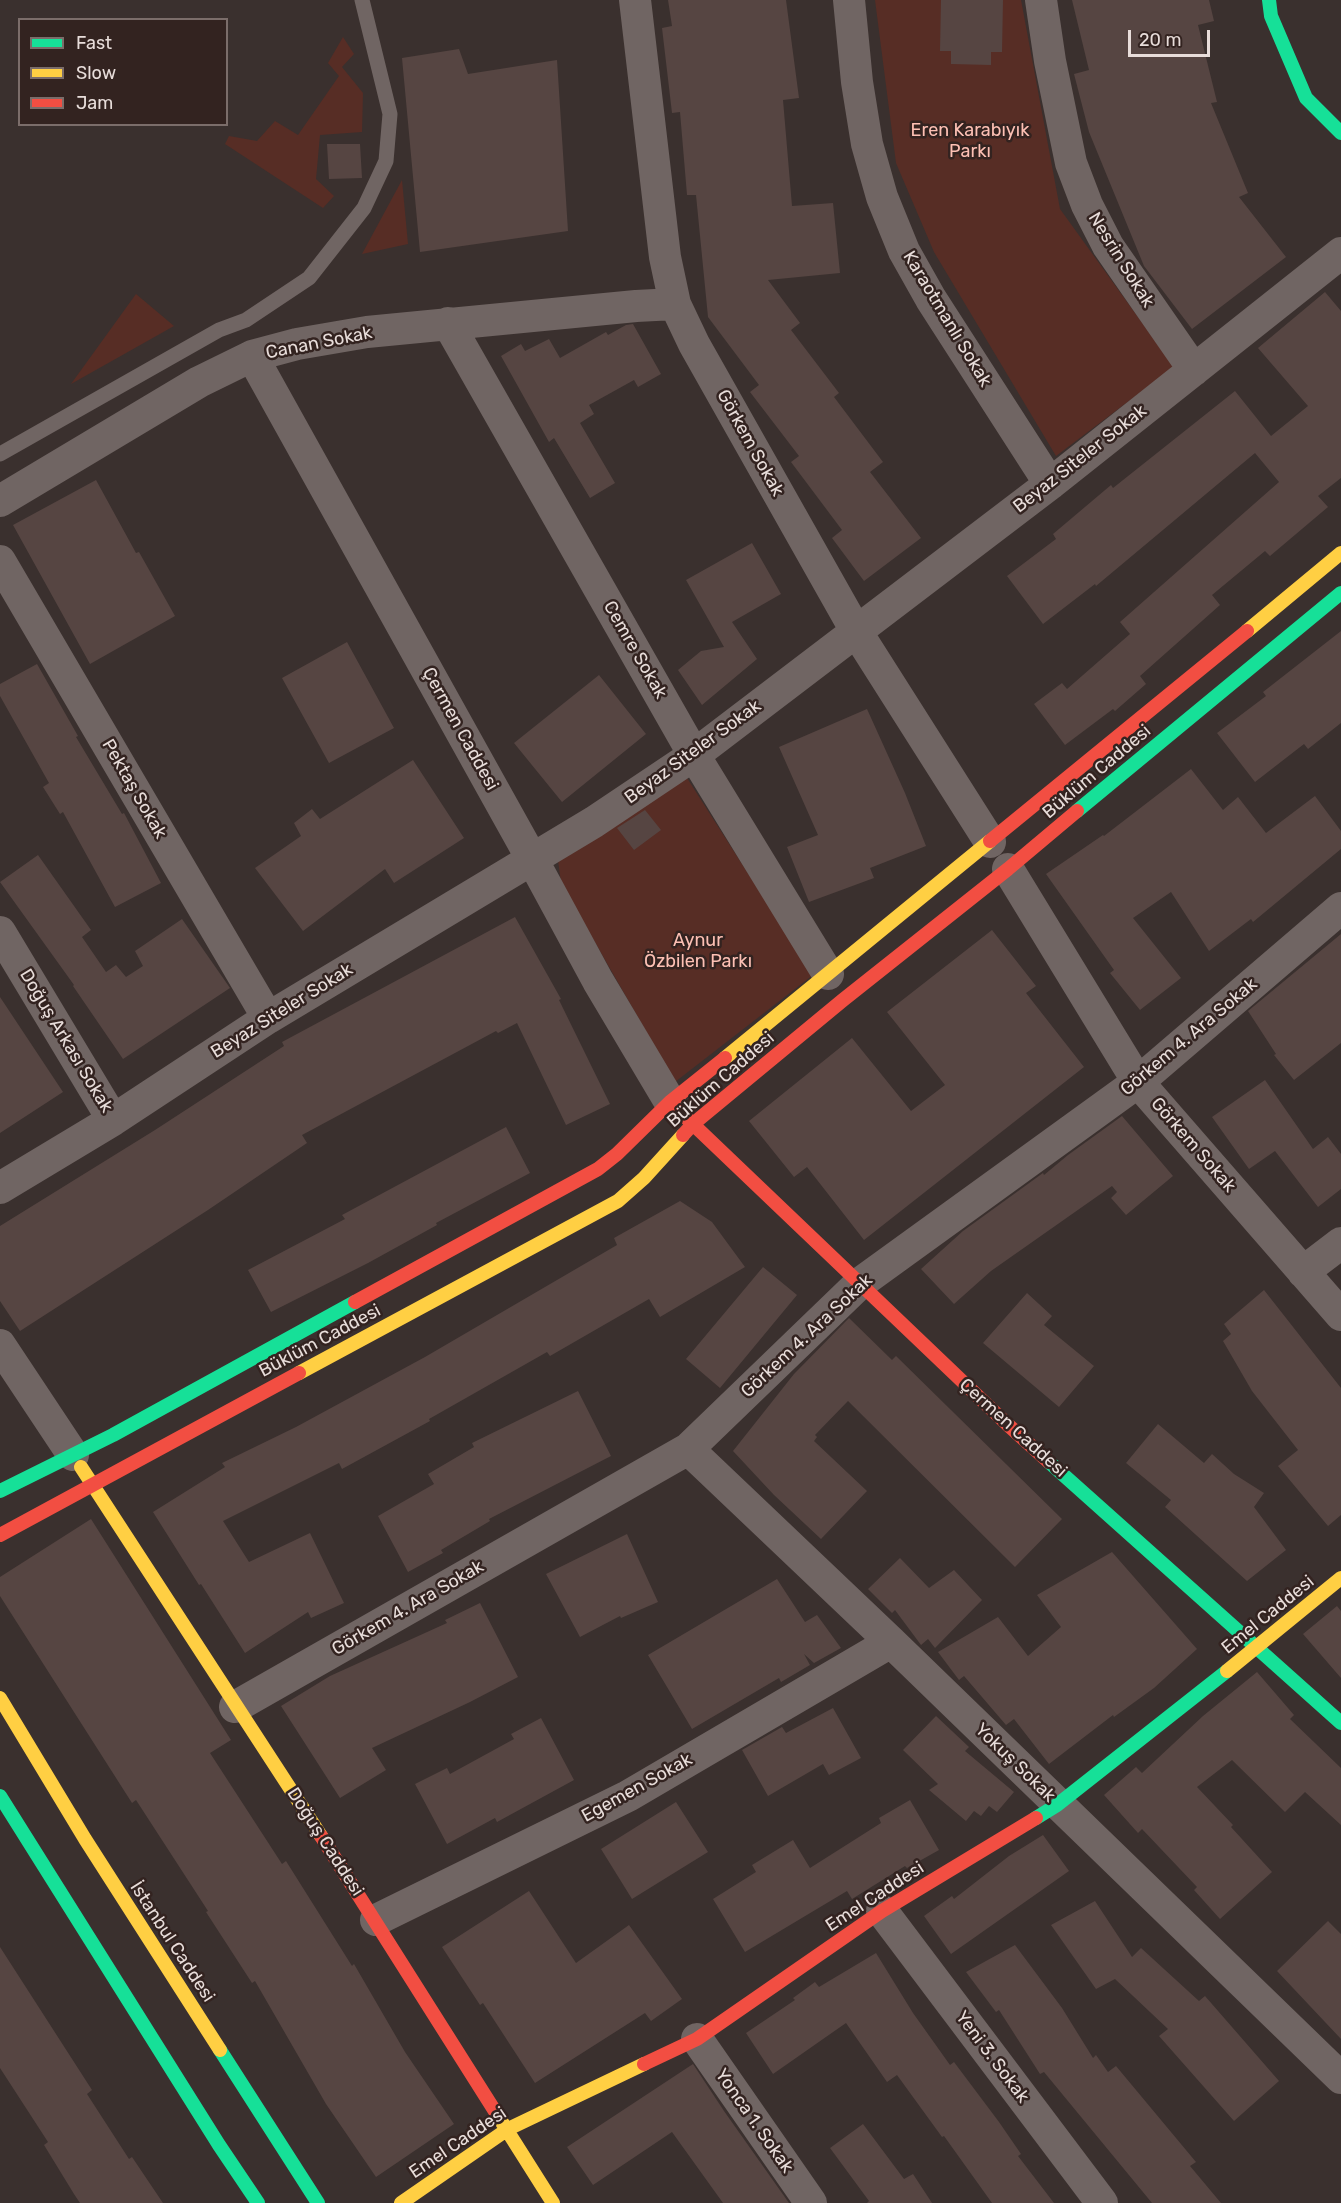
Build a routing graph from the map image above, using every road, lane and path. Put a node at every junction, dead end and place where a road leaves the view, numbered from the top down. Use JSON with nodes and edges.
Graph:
{"nodes":[{"id":1,"x":362,"y":0,"type":"edge"},
{"id":2,"x":635,"y":0,"type":"edge"},
{"id":3,"x":849,"y":0,"type":"edge"},
{"id":4,"x":1041,"y":0,"type":"edge"},
{"id":5,"x":1269,"y":0,"type":"edge"},
{"id":6,"x":1341,"y":133,"type":"edge"},
{"id":7,"x":1341,"y":253,"type":"edge"},
{"id":8,"x":675,"y":304,"type":"junction"},
{"id":9,"x":448,"y":323,"type":"junction"},
{"id":10,"x":252,"y":356,"type":"junction"},
{"id":11,"x":1194,"y":370,"type":"junction"},
{"id":12,"x":0,"y":454,"type":"edge"},
{"id":13,"x":1050,"y":484,"type":"junction"},
{"id":14,"x":0,"y":501,"type":"edge"},
{"id":15,"x":1341,"y":553,"type":"edge"},
{"id":16,"x":0,"y":561,"type":"edge"},
{"id":17,"x":1341,"y":593,"type":"edge"},
{"id":18,"x":856,"y":631,"type":"junction"},
{"id":19,"x":694,"y":755,"type":"junction"},
{"id":20,"x":999,"y":855,"type":"junction"},
{"id":21,"x":532,"y":859,"type":"junction"},
{"id":22,"x":1341,"y":908,"type":"edge"},
{"id":23,"x":0,"y":932,"type":"edge"},
{"id":24,"x":828,"y":974,"type":"junction"},
{"id":25,"x":268,"y":1018,"type":"junction"},
{"id":26,"x":1138,"y":1082,"type":"junction"},
{"id":27,"x":670,"y":1102,"type":"junction"},
{"id":28,"x":113,"y":1120,"type":"junction"},
{"id":29,"x":693,"y":1124,"type":"junction"},
{"id":30,"x":0,"y":1188,"type":"edge"},
{"id":31,"x":1341,"y":1243,"type":"edge"},
{"id":32,"x":1304,"y":1272,"type":"junction"},
{"id":33,"x":859,"y":1284,"type":"junction"},
{"id":34,"x":1341,"y":1315,"type":"edge"},
{"id":35,"x":0,"y":1345,"type":"edge"},
{"id":36,"x":688,"y":1449,"type":"junction"},
{"id":37,"x":73,"y":1455,"type":"junction"},
{"id":38,"x":92,"y":1485,"type":"junction"},
{"id":39,"x":0,"y":1491,"type":"edge"},
{"id":40,"x":0,"y":1535,"type":"edge"},
{"id":41,"x":1341,"y":1578,"type":"edge"},
{"id":42,"x":891,"y":1642,"type":"junction"},
{"id":43,"x":1258,"y":1647,"type":"junction"},
{"id":44,"x":0,"y":1698,"type":"edge"},
{"id":45,"x":235,"y":1707,"type":"junction"},
{"id":46,"x":1341,"y":1723,"type":"edge"},
{"id":47,"x":0,"y":1796,"type":"edge"},
{"id":48,"x":1057,"y":1804,"type":"junction"},
{"id":49,"x":882,"y":1911,"type":"junction"},
{"id":50,"x":376,"y":1920,"type":"junction"},
{"id":51,"x":697,"y":2038,"type":"junction"},
{"id":52,"x":1341,"y":2078,"type":"edge"},
{"id":53,"x":508,"y":2129,"type":"junction"},
{"id":54,"x":258,"y":2203,"type":"edge"},
{"id":55,"x":318,"y":2203,"type":"edge"},
{"id":56,"x":401,"y":2203,"type":"edge"},
{"id":57,"x":553,"y":2203,"type":"edge"},
{"id":58,"x":810,"y":2203,"type":"edge"},
{"id":59,"x":1102,"y":2203,"type":"edge"}],
"edges":[{"from":1,"to":12,"type":"lane"},
{"from":2,"to":8,"type":"street","name":"Görkem Sokak"},
{"from":3,"to":13,"type":"street","name":"Karaotmanlı Sokak"},
{"from":4,"to":11,"type":"street","name":"Nesrin Sokak"},
{"from":5,"to":6,"type":"main road"},
{"from":7,"to":11,"type":"street","name":"Beyaz Siteler Sokak"},
{"from":8,"to":9,"type":"street","name":"Canan Sokak"},
{"from":8,"to":18,"type":"street","name":"Görkem Sokak"},
{"from":9,"to":10,"type":"street","name":"Canan Sokak"},
{"from":9,"to":19,"type":"street","name":"Cemre Sokak"},
{"from":10,"to":14,"type":"street","name":"Canan Sokak"},
{"from":10,"to":21,"type":"street","name":"Çermen Caddesi"},
{"from":11,"to":13,"type":"street","name":"Beyaz Siteler Sokak"},
{"from":13,"to":18,"type":"street","name":"Beyaz Siteler Sokak"},
{"from":15,"to":20,"type":"main road","name":"Büklüm Caddesi"},
{"from":16,"to":25,"type":"street","name":"Pektaş Sokak"},
{"from":17,"to":20,"type":"main road","name":"Büklüm Caddesi"},
{"from":18,"to":19,"type":"street","name":"Beyaz Siteler Sokak"},
{"from":18,"to":20,"type":"street","name":"Görkem Sokak"},
{"from":19,"to":21,"type":"street","name":"Beyaz Siteler Sokak"},
{"from":19,"to":24,"type":"street","name":"Cemre Sokak"},
{"from":20,"to":24,"type":"main road","name":"Büklüm Caddesi"},
{"from":20,"to":26,"type":"street","name":"Görkem Sokak"},
{"from":20,"to":29,"type":"main road","name":"Büklüm Caddesi"},
{"from":21,"to":25,"type":"street","name":"Beyaz Siteler Sokak"},
{"from":21,"to":27,"type":"street","name":"Çermen Caddesi"},
{"from":22,"to":26,"type":"street","name":"Görkem 4. Ara Sokak"},
{"from":23,"to":28,"type":"street","name":"Doğuş Arkası Sokak"},
{"from":24,"to":27,"type":"main road","name":"Büklüm Caddesi"},
{"from":25,"to":28,"type":"street","name":"Beyaz Siteler Sokak"},
{"from":26,"to":32,"type":"street","name":"Görkem Sokak"},
{"from":26,"to":33,"type":"street","name":"Görkem 4. Ara Sokak"},
{"from":27,"to":29,"type":"main road","name":"Çermen Caddesi"},
{"from":27,"to":37,"type":"main road","name":"Büklüm Caddesi"},
{"from":28,"to":30,"type":"street","name":"Beyaz Siteler Sokak"},
{"from":29,"to":33,"type":"main road","name":"Çermen Caddesi"},
{"from":29,"to":38,"type":"main road","name":"Büklüm Caddesi"},
{"from":31,"to":32,"type":"street"},
{"from":32,"to":34,"type":"street","name":"Görkem Sokak"},
{"from":33,"to":36,"type":"street","name":"Görkem 4. Ara Sokak"},
{"from":33,"to":43,"type":"main road","name":"Çermen Caddesi"},
{"from":35,"to":37,"type":"street"},
{"from":36,"to":42,"type":"street","name":"Yokuş Sokak"},
{"from":36,"to":45,"type":"street","name":"Görkem 4. Ara Sokak"},
{"from":37,"to":38,"type":"main road","name":"Doğuş Caddesi"},
{"from":37,"to":39,"type":"main road","name":"Büklüm Caddesi"},
{"from":38,"to":40,"type":"main road","name":"Büklüm Caddesi"},
{"from":38,"to":45,"type":"main road","name":"Doğuş Caddesi"},
{"from":41,"to":43,"type":"main road","name":"Emel Caddesi"},
{"from":42,"to":48,"type":"street","name":"Yokuş Sokak"},
{"from":42,"to":50,"type":"street","name":"Egemen Sokak"},
{"from":43,"to":46,"type":"main road","name":"Çermen Caddesi"},
{"from":43,"to":48,"type":"main road","name":"Emel Caddesi"},
{"from":44,"to":55,"type":"main road","name":"İstanbul Caddesi"},
{"from":45,"to":50,"type":"main road","name":"Doğuş Caddesi"},
{"from":47,"to":54,"type":"main road"},
{"from":48,"to":49,"type":"main road","name":"Emel Caddesi"},
{"from":48,"to":52,"type":"street","name":"Yokuş Sokak"},
{"from":49,"to":51,"type":"main road","name":"Emel Caddesi"},
{"from":49,"to":59,"type":"street","name":"Yeni 3. Sokak"},
{"from":50,"to":53,"type":"main road","name":"Doğuş Caddesi"},
{"from":51,"to":53,"type":"main road","name":"Emel Caddesi"},
{"from":51,"to":58,"type":"street","name":"Yonca 1. Sokak"},
{"from":53,"to":56,"type":"main road","name":"Emel Caddesi"},
{"from":53,"to":57,"type":"main road","name":"Doğuş Caddesi"}]}
